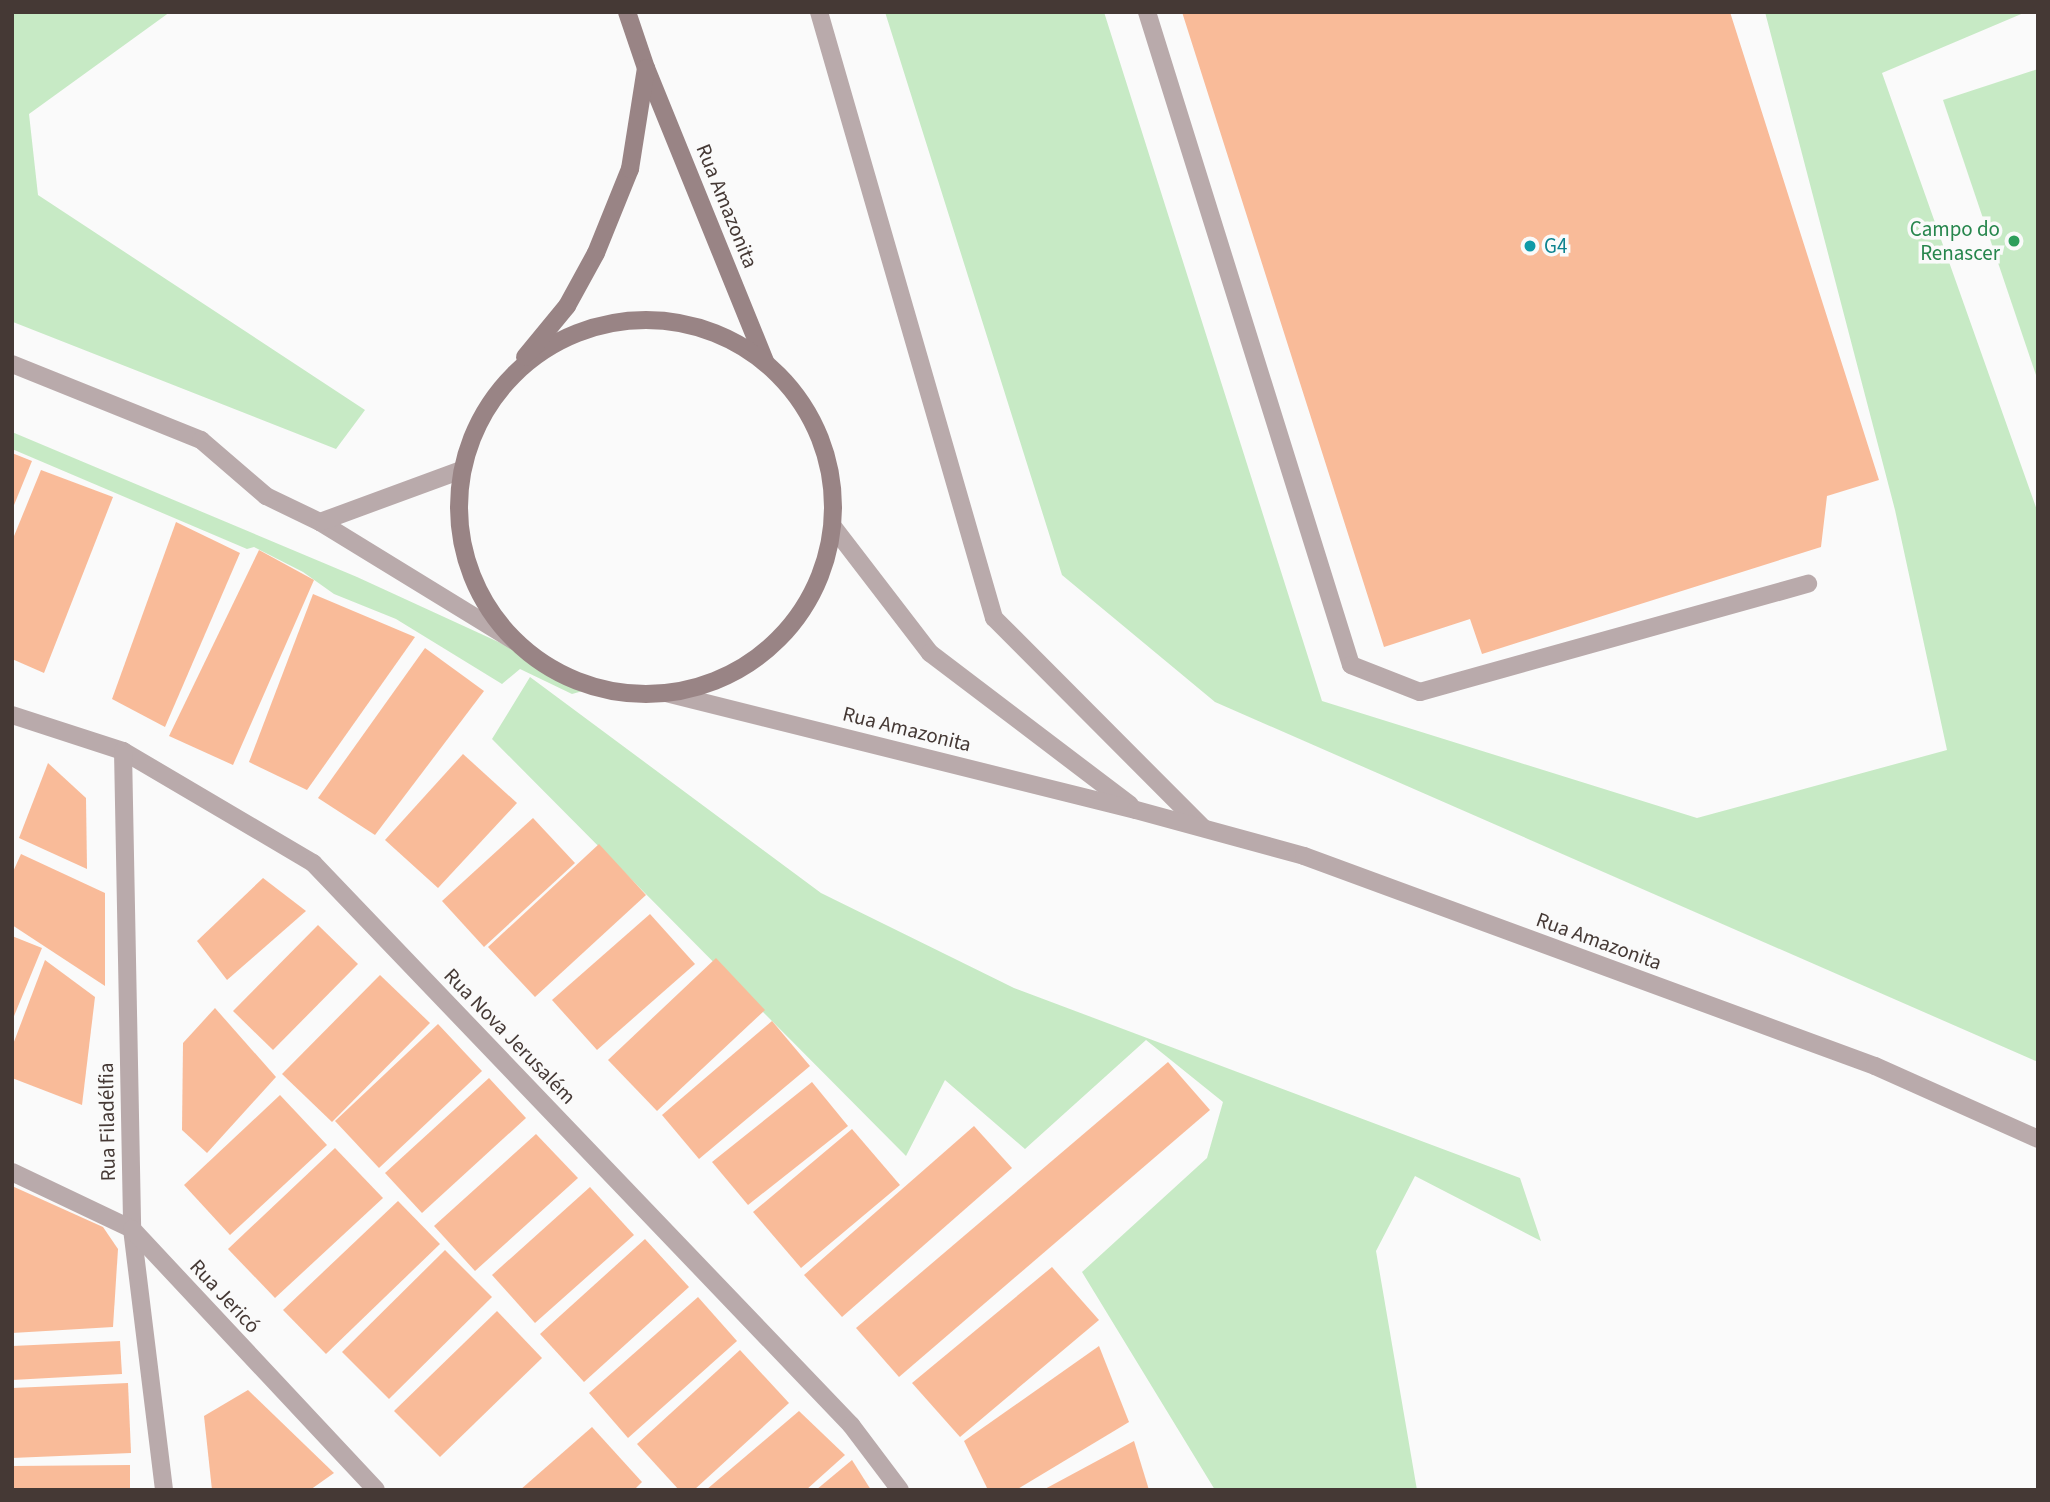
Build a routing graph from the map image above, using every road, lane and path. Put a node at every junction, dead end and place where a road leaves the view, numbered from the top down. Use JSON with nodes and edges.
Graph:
{"nodes":[{"id":1,"x":627,"y":12,"type":"edge"},
{"id":2,"x":820,"y":12,"type":"edge"},
{"id":3,"x":1147,"y":12,"type":"edge"},
{"id":4,"x":646,"y":68,"type":"junction"},
{"id":5,"x":765,"y":362,"type":"junction"},
{"id":6,"x":12,"y":364,"type":"edge"},
{"id":7,"x":493,"y":396,"type":"junction"},
{"id":8,"x":461,"y":470,"type":"junction"},
{"id":9,"x":320,"y":522,"type":"junction"},
{"id":10,"x":834,"y":528,"type":"junction"},
{"id":11,"x":1808,"y":584,"type":"dead end"},
{"id":12,"x":514,"y":641,"type":"junction"},
{"id":13,"x":666,"y":694,"type":"junction"},
{"id":14,"x":12,"y":715,"type":"edge"},
{"id":15,"x":123,"y":751,"type":"junction"},
{"id":16,"x":1136,"y":810,"type":"junction"},
{"id":17,"x":1203,"y":828,"type":"junction"},
{"id":18,"x":2038,"y":1139,"type":"edge"},
{"id":19,"x":12,"y":1172,"type":"edge"},
{"id":20,"x":132,"y":1229,"type":"junction"},
{"id":21,"x":164,"y":1490,"type":"edge"},
{"id":22,"x":376,"y":1490,"type":"edge"},
{"id":23,"x":900,"y":1490,"type":"edge"}],
"edges":[{"from":1,"to":4,"type":"main road","name":"Rua Amazonita"},
{"from":2,"to":17,"type":"street"},
{"from":3,"to":11,"type":"street"},
{"from":4,"to":5,"type":"main road","name":"Rua Amazonita"},
{"from":4,"to":7,"type":"main road","name":"Rua Amazonita"},
{"from":5,"to":7,"type":"main road","name":"Rua Amazonita"},
{"from":5,"to":10,"type":"main road","name":"Rua Amazonita"},
{"from":6,"to":9,"type":"street","name":"Rua Amazonita"},
{"from":7,"to":8,"type":"main road","name":"Rua Amazonita"},
{"from":8,"to":9,"type":"street"},
{"from":8,"to":12,"type":"main road","name":"Rua Amazonita"},
{"from":9,"to":12,"type":"street","name":"Rua Amazonita"},
{"from":10,"to":13,"type":"main road","name":"Rua Amazonita"},
{"from":10,"to":16,"type":"street","name":"Rua Amazonita"},
{"from":12,"to":13,"type":"main road","name":"Rua Amazonita"},
{"from":13,"to":16,"type":"street","name":"Rua Amazonita"},
{"from":14,"to":15,"type":"street","name":"Rua Nova Jerusalém"},
{"from":15,"to":20,"type":"street","name":"Rua Filadélfia"},
{"from":15,"to":23,"type":"street","name":"Rua Nova Jerusalém"},
{"from":16,"to":17,"type":"street","name":"Rua Amazonita"},
{"from":17,"to":18,"type":"street","name":"Rua Amazonita"},
{"from":19,"to":20,"type":"street","name":"Rua Jericó"},
{"from":20,"to":21,"type":"street","name":"Rua Filadélfia"},
{"from":20,"to":22,"type":"street","name":"Rua Jericó"}]}
